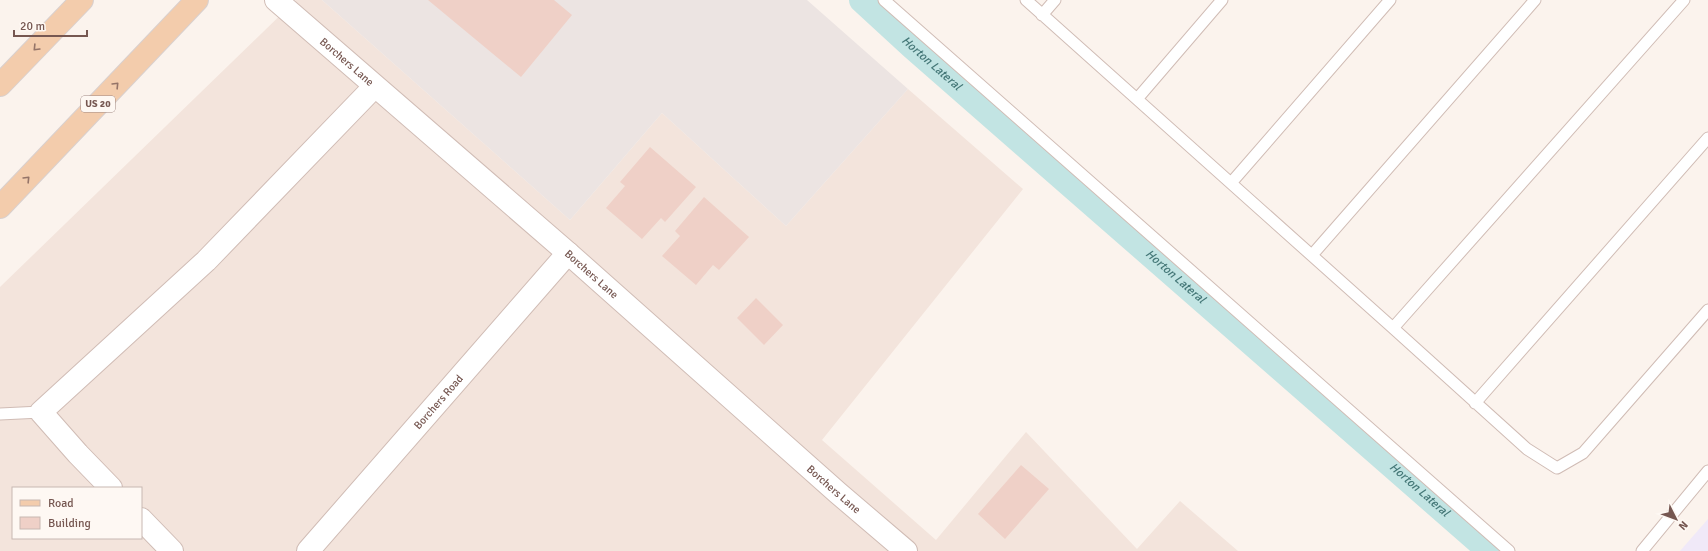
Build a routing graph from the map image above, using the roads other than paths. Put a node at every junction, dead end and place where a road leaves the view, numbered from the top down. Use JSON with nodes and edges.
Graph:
{"nodes":[{"id":1,"x":82,"y":0,"type":"edge"},
{"id":2,"x":197,"y":0,"type":"edge"},
{"id":3,"x":276,"y":0,"type":"edge"},
{"id":4,"x":884,"y":0,"type":"edge"},
{"id":5,"x":1026,"y":0,"type":"edge"},
{"id":6,"x":1055,"y":0,"type":"edge"},
{"id":7,"x":1222,"y":0,"type":"edge"},
{"id":8,"x":1390,"y":0,"type":"edge"},
{"id":9,"x":1534,"y":0,"type":"edge"},
{"id":10,"x":1684,"y":0,"type":"edge"},
{"id":11,"x":1042,"y":15,"type":"junction"},
{"id":12,"x":0,"y":85,"type":"edge"},
{"id":13,"x":374,"y":87,"type":"junction"},
{"id":14,"x":1137,"y":99,"type":"junction"},
{"id":15,"x":1708,"y":138,"type":"edge"},
{"id":16,"x":1231,"y":183,"type":"junction"},
{"id":17,"x":0,"y":207,"type":"edge"},
{"id":18,"x":568,"y":253,"type":"junction"},
{"id":19,"x":1312,"y":255,"type":"junction"},
{"id":20,"x":1708,"y":310,"type":"edge"},
{"id":21,"x":1393,"y":328,"type":"junction"},
{"id":22,"x":1475,"y":403,"type":"junction"},
{"id":23,"x":41,"y":412,"type":"junction"},
{"id":24,"x":0,"y":414,"type":"edge"},
{"id":25,"x":1708,"y":471,"type":"edge"},
{"id":26,"x":110,"y":487,"type":"edge"},
{"id":27,"x":142,"y":520,"type":"edge"},
{"id":28,"x":172,"y":551,"type":"edge"},
{"id":29,"x":308,"y":551,"type":"edge"},
{"id":30,"x":906,"y":551,"type":"edge"},
{"id":31,"x":1509,"y":551,"type":"edge"},
{"id":32,"x":1642,"y":551,"type":"edge"}],
"edges":[{"from":1,"to":12,"type":"main road","one_way":true},
{"from":17,"to":2,"type":"main road","number":"US 20","one_way":true},
{"from":3,"to":13,"type":"street","name":"Borchers Lane"},
{"from":4,"to":31,"type":"lane"},
{"from":5,"to":11,"type":"lane"},
{"from":6,"to":11,"type":"lane"},
{"from":7,"to":14,"type":"lane"},
{"from":8,"to":16,"type":"lane"},
{"from":9,"to":19,"type":"lane"},
{"from":10,"to":21,"type":"lane"},
{"from":11,"to":14,"type":"lane"},
{"from":13,"to":18,"type":"street","name":"Borchers Lane"},
{"from":13,"to":23,"type":"street"},
{"from":14,"to":16,"type":"lane"},
{"from":15,"to":22,"type":"lane"},
{"from":16,"to":19,"type":"lane"},
{"from":18,"to":29,"type":"street","name":"Borchers Road"},
{"from":18,"to":30,"type":"street","name":"Borchers Lane"},
{"from":19,"to":21,"type":"lane"},
{"from":20,"to":22,"type":"lane"},
{"from":21,"to":22,"type":"lane"},
{"from":23,"to":24,"type":"lane"},
{"from":23,"to":26,"type":"street"},
{"from":25,"to":32,"type":"lane"},
{"from":27,"to":28,"type":"street"}]}
